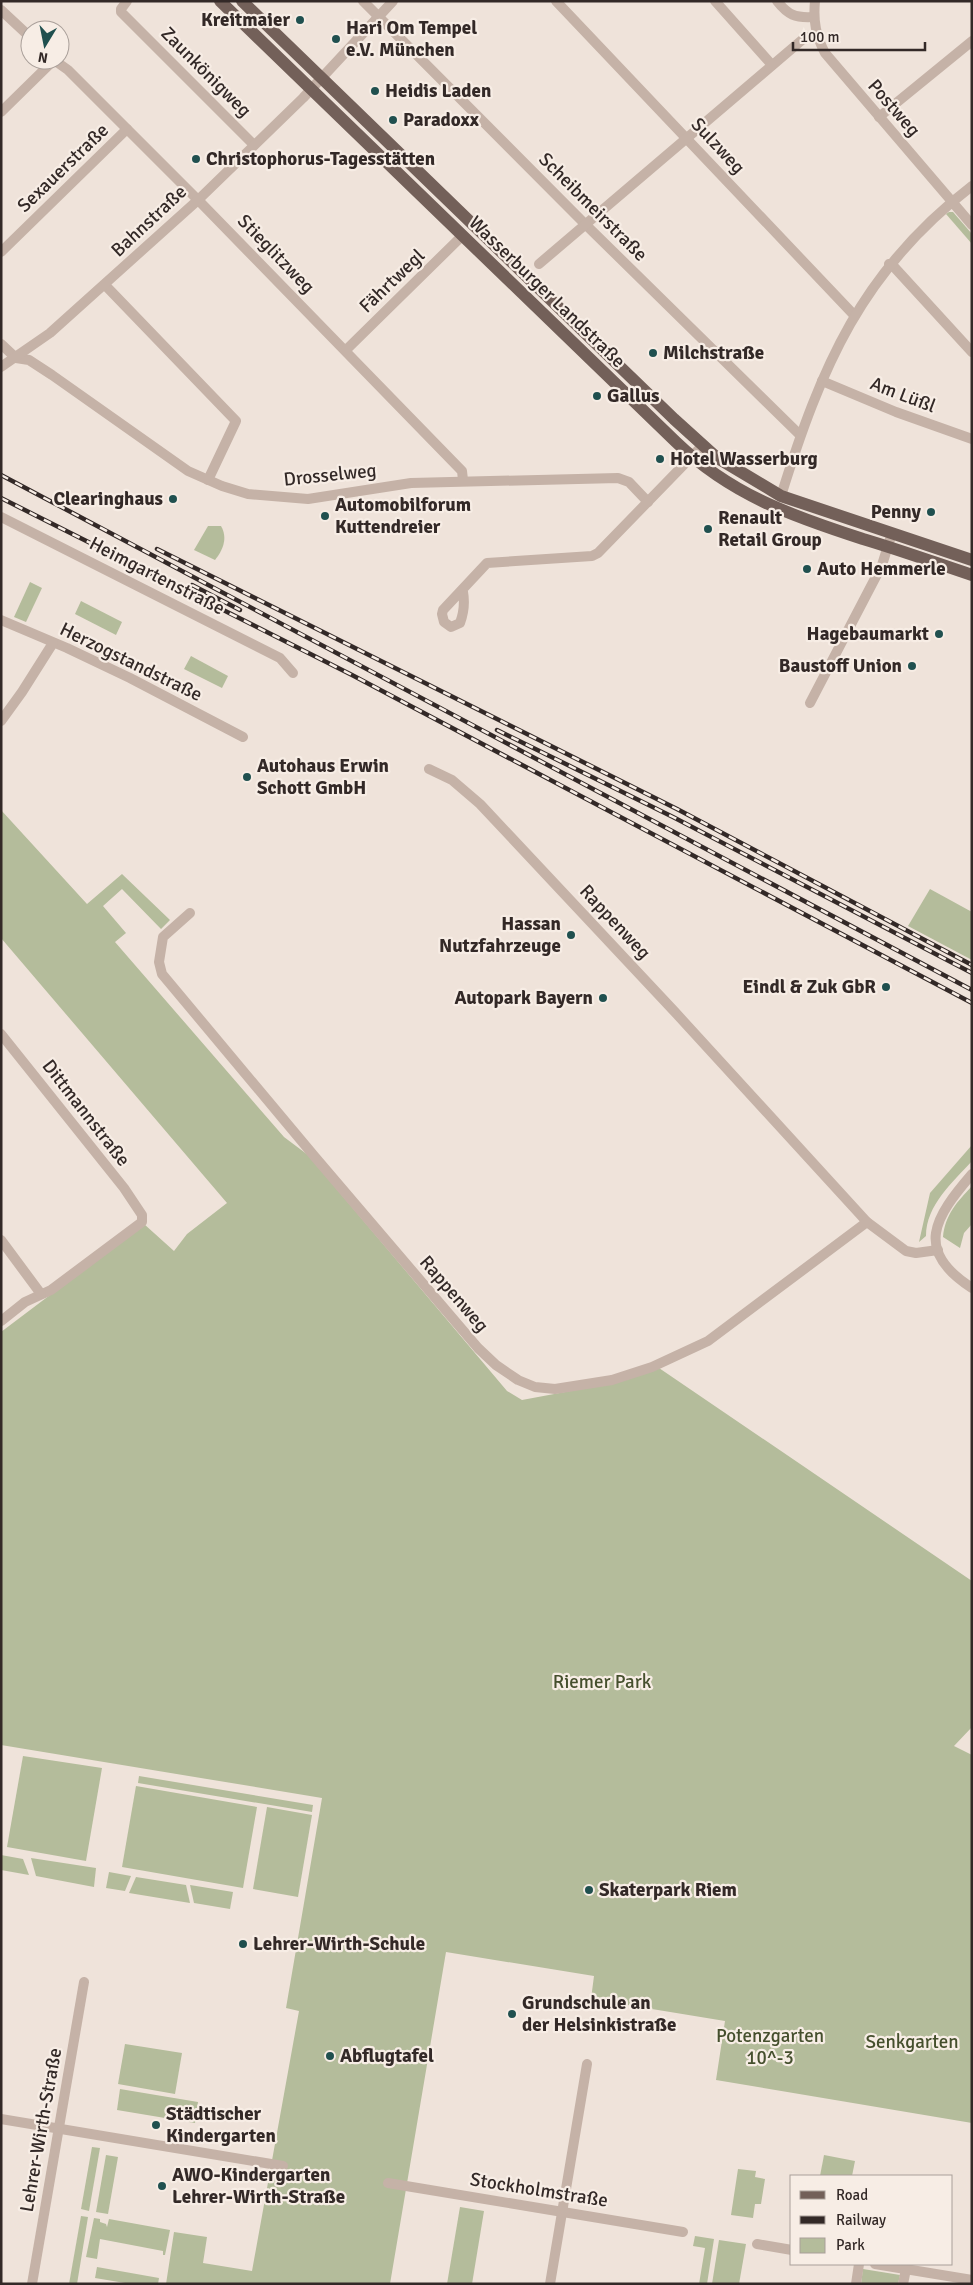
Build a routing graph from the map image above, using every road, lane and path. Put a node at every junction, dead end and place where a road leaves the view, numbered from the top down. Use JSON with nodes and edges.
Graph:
{"nodes":[{"id":1,"x":127,"y":1,"type":"edge"},
{"id":2,"x":220,"y":1,"type":"edge"},
{"id":3,"x":242,"y":1,"type":"edge"},
{"id":4,"x":363,"y":1,"type":"edge"},
{"id":5,"x":393,"y":1,"type":"edge"},
{"id":6,"x":556,"y":1,"type":"edge"},
{"id":7,"x":715,"y":1,"type":"edge"},
{"id":8,"x":777,"y":1,"type":"edge"},
{"id":9,"x":814,"y":1,"type":"edge"},
{"id":10,"x":1,"y":10,"type":"edge"},
{"id":11,"x":379,"y":16,"type":"junction"},
{"id":12,"x":813,"y":17,"type":"junction"},
{"id":13,"x":20,"y":28,"type":"edge"},
{"id":14,"x":816,"y":34,"type":"junction"},
{"id":15,"x":972,"y":41,"type":"edge"},
{"id":16,"x":772,"y":65,"type":"junction"},
{"id":17,"x":44,"y":70,"type":"edge"},
{"id":18,"x":68,"y":70,"type":"edge"},
{"id":19,"x":321,"y":78,"type":"junction"},
{"id":20,"x":310,"y":89,"type":"junction"},
{"id":21,"x":1,"y":112,"type":"edge"},
{"id":22,"x":879,"y":117,"type":"junction"},
{"id":23,"x":127,"y":129,"type":"junction"},
{"id":24,"x":686,"y":138,"type":"junction"},
{"id":25,"x":254,"y":145,"type":"junction"},
{"id":26,"x":972,"y":186,"type":"edge"},
{"id":27,"x":198,"y":200,"type":"junction"},
{"id":28,"x":951,"y":202,"type":"junction"},
{"id":29,"x":585,"y":224,"type":"junction"},
{"id":30,"x":972,"y":225,"type":"edge"},
{"id":31,"x":462,"y":236,"type":"junction"},
{"id":32,"x":1,"y":252,"type":"edge"},
{"id":33,"x":539,"y":264,"type":"dead end"},
{"id":34,"x":890,"y":264,"type":"junction"},
{"id":35,"x":105,"y":285,"type":"junction"},
{"id":36,"x":854,"y":315,"type":"junction"},
{"id":37,"x":1,"y":344,"type":"edge"},
{"id":38,"x":346,"y":350,"type":"junction"},
{"id":39,"x":972,"y":352,"type":"edge"},
{"id":40,"x":16,"y":358,"type":"junction"},
{"id":41,"x":1,"y":367,"type":"edge"},
{"id":42,"x":822,"y":382,"type":"junction"},
{"id":43,"x":800,"y":435,"type":"junction"},
{"id":44,"x":972,"y":438,"type":"edge"},
{"id":45,"x":702,"y":446,"type":"junction"},
{"id":46,"x":691,"y":456,"type":"junction"},
{"id":47,"x":208,"y":480,"type":"junction"},
{"id":48,"x":463,"y":480,"type":"junction"},
{"id":49,"x":781,"y":496,"type":"junction"},
{"id":50,"x":648,"y":502,"type":"junction"},
{"id":51,"x":1,"y":517,"type":"edge"},
{"id":52,"x":892,"y":534,"type":"junction"},
{"id":53,"x":888,"y":547,"type":"junction"},
{"id":54,"x":972,"y":560,"type":"edge"},
{"id":55,"x":972,"y":575,"type":"edge"},
{"id":56,"x":462,"y":592,"type":"dead end"},
{"id":57,"x":1,"y":620,"type":"edge"},
{"id":58,"x":53,"y":643,"type":"junction"},
{"id":59,"x":293,"y":672,"type":"dead end"},
{"id":60,"x":810,"y":703,"type":"dead end"},
{"id":61,"x":1,"y":721,"type":"edge"},
{"id":62,"x":243,"y":738,"type":"dead end"},
{"id":63,"x":429,"y":769,"type":"dead end"},
{"id":64,"x":190,"y":913,"type":"dead end"},
{"id":65,"x":1,"y":1034,"type":"edge"},
{"id":66,"x":972,"y":1174,"type":"edge"},
{"id":67,"x":867,"y":1222,"type":"junction"},
{"id":68,"x":1,"y":1240,"type":"edge"},
{"id":69,"x":938,"y":1250,"type":"junction"},
{"id":70,"x":972,"y":1288,"type":"edge"},
{"id":71,"x":41,"y":1294,"type":"junction"},
{"id":72,"x":1,"y":1321,"type":"edge"},
{"id":73,"x":84,"y":1982,"type":"dead end"},
{"id":74,"x":586,"y":2064,"type":"dead end"},
{"id":75,"x":1,"y":2119,"type":"edge"},
{"id":76,"x":59,"y":2128,"type":"junction"},
{"id":77,"x":283,"y":2166,"type":"dead end"},
{"id":78,"x":388,"y":2183,"type":"dead end"},
{"id":79,"x":562,"y":2212,"type":"junction"},
{"id":80,"x":683,"y":2232,"type":"dead end"},
{"id":81,"x":757,"y":2244,"type":"dead end"},
{"id":82,"x":790,"y":2250,"type":"edge"},
{"id":83,"x":859,"y":2265,"type":"edge"},
{"id":84,"x":881,"y":2265,"type":"edge"},
{"id":85,"x":906,"y":2269,"type":"junction"},
{"id":86,"x":972,"y":2280,"type":"edge"},
{"id":87,"x":32,"y":2284,"type":"edge"},
{"id":88,"x":550,"y":2284,"type":"edge"},
{"id":89,"x":856,"y":2284,"type":"edge"},
{"id":90,"x":903,"y":2284,"type":"edge"}],
"edges":[{"from":1,"to":25,"type":"street","name":"Zaunkönigweg"},
{"from":2,"to":20,"type":"main road","name":"Wasserburger Landstraße"},
{"from":3,"to":19,"type":"main road","name":"Wasserburger Landstraße"},
{"from":4,"to":11,"type":"street","name":"Scheibmeirstraße"},
{"from":5,"to":11,"type":"street","name":"Bahnstraße"},
{"from":6,"to":24,"type":"street","name":"Sulzweg"},
{"from":7,"to":16,"type":"street"},
{"from":8,"to":12,"type":"street"},
{"from":9,"to":12,"type":"street","name":"Postweg"},
{"from":10,"to":13,"type":"street"},
{"from":11,"to":19,"type":"street","name":"Bahnstraße"},
{"from":11,"to":29,"type":"street","name":"Scheibmeirstraße"},
{"from":12,"to":14,"type":"street","name":"Postweg"},
{"from":14,"to":16,"type":"street"},
{"from":14,"to":22,"type":"street","name":"Postweg"},
{"from":15,"to":22,"type":"street"},
{"from":16,"to":24,"type":"street"},
{"from":17,"to":21,"type":"street"},
{"from":18,"to":23,"type":"street","name":"Stieglitzweg"},
{"from":19,"to":20,"type":"street","name":"Bahnstraße"},
{"from":19,"to":45,"type":"main road","name":"Wasserburger Landstraße"},
{"from":20,"to":25,"type":"street","name":"Bahnstraße"},
{"from":20,"to":31,"type":"main road","name":"Wasserburger Landstraße"},
{"from":22,"to":28,"type":"street","name":"Postweg"},
{"from":23,"to":27,"type":"street","name":"Stieglitzweg"},
{"from":23,"to":32,"type":"street","name":"Sexauerstraße"},
{"from":24,"to":29,"type":"street"},
{"from":24,"to":36,"type":"street","name":"Sulzweg"},
{"from":25,"to":27,"type":"street","name":"Bahnstraße"},
{"from":26,"to":28,"type":"street"},
{"from":27,"to":35,"type":"street","name":"Bahnstraße"},
{"from":27,"to":38,"type":"street","name":"Stieglitzweg"},
{"from":28,"to":30,"type":"street","name":"Postweg"},
{"from":28,"to":34,"type":"street"},
{"from":29,"to":33,"type":"street"},
{"from":29,"to":43,"type":"street","name":"Scheibmeirstraße"},
{"from":31,"to":38,"type":"street","name":"Fährtwegl"},
{"from":31,"to":46,"type":"main road","name":"Wasserburger Landstraße"},
{"from":34,"to":36,"type":"street"},
{"from":34,"to":39,"type":"street"},
{"from":35,"to":40,"type":"street","name":"Bahnstraße"},
{"from":35,"to":47,"type":"street"},
{"from":36,"to":42,"type":"street"},
{"from":37,"to":40,"type":"street"},
{"from":38,"to":48,"type":"street","name":"Stieglitzweg"},
{"from":40,"to":41,"type":"street","name":"Bahnstraße"},
{"from":40,"to":47,"type":"street","name":"Drosselweg"},
{"from":42,"to":43,"type":"street"},
{"from":42,"to":44,"type":"street","name":"Am Lüßl"},
{"from":43,"to":49,"type":"street"},
{"from":45,"to":46,"type":"street"},
{"from":45,"to":49,"type":"main road","name":"Wasserburger Landstraße"},
{"from":46,"to":50,"type":"street"},
{"from":46,"to":53,"type":"main road","name":"Wasserburger Landstraße"},
{"from":47,"to":48,"type":"street","name":"Drosselweg"},
{"from":48,"to":50,"type":"street","name":"Drosselweg"},
{"from":49,"to":52,"type":"main road","name":"Wasserburger Landstraße"},
{"from":50,"to":56,"type":"street"},
{"from":51,"to":59,"type":"street","name":"Heimgartenstraße"},
{"from":52,"to":53,"type":"street"},
{"from":52,"to":54,"type":"main road","name":"Wasserburger Landstraße"},
{"from":53,"to":55,"type":"main road","name":"Wasserburger Landstraße"},
{"from":53,"to":60,"type":"street"},
{"from":57,"to":58,"type":"street","name":"Herzogstandstraße"},
{"from":58,"to":61,"type":"street"},
{"from":58,"to":62,"type":"street","name":"Herzogstandstraße"},
{"from":63,"to":67,"type":"street","name":"Rappenweg"},
{"from":64,"to":67,"type":"street","name":"Rappenweg"},
{"from":65,"to":71,"type":"street","name":"Dittmannstraße"},
{"from":66,"to":69,"type":"street"},
{"from":67,"to":69,"type":"street","name":"Rappenweg"},
{"from":68,"to":71,"type":"street"},
{"from":69,"to":70,"type":"street"},
{"from":71,"to":72,"type":"street"},
{"from":73,"to":76,"type":"street","name":"Lehrer-Wirth-Straße"},
{"from":74,"to":79,"type":"street"},
{"from":75,"to":76,"type":"street"},
{"from":76,"to":77,"type":"street"},
{"from":76,"to":87,"type":"street","name":"Lehrer-Wirth-Straße"},
{"from":78,"to":79,"type":"street","name":"Stockholmstraße"},
{"from":79,"to":80,"type":"street","name":"Stockholmstraße"},
{"from":79,"to":88,"type":"street"},
{"from":81,"to":82,"type":"street"},
{"from":83,"to":89,"type":"street"},
{"from":84,"to":85,"type":"street"},
{"from":85,"to":86,"type":"street"},
{"from":85,"to":90,"type":"street"}]}
